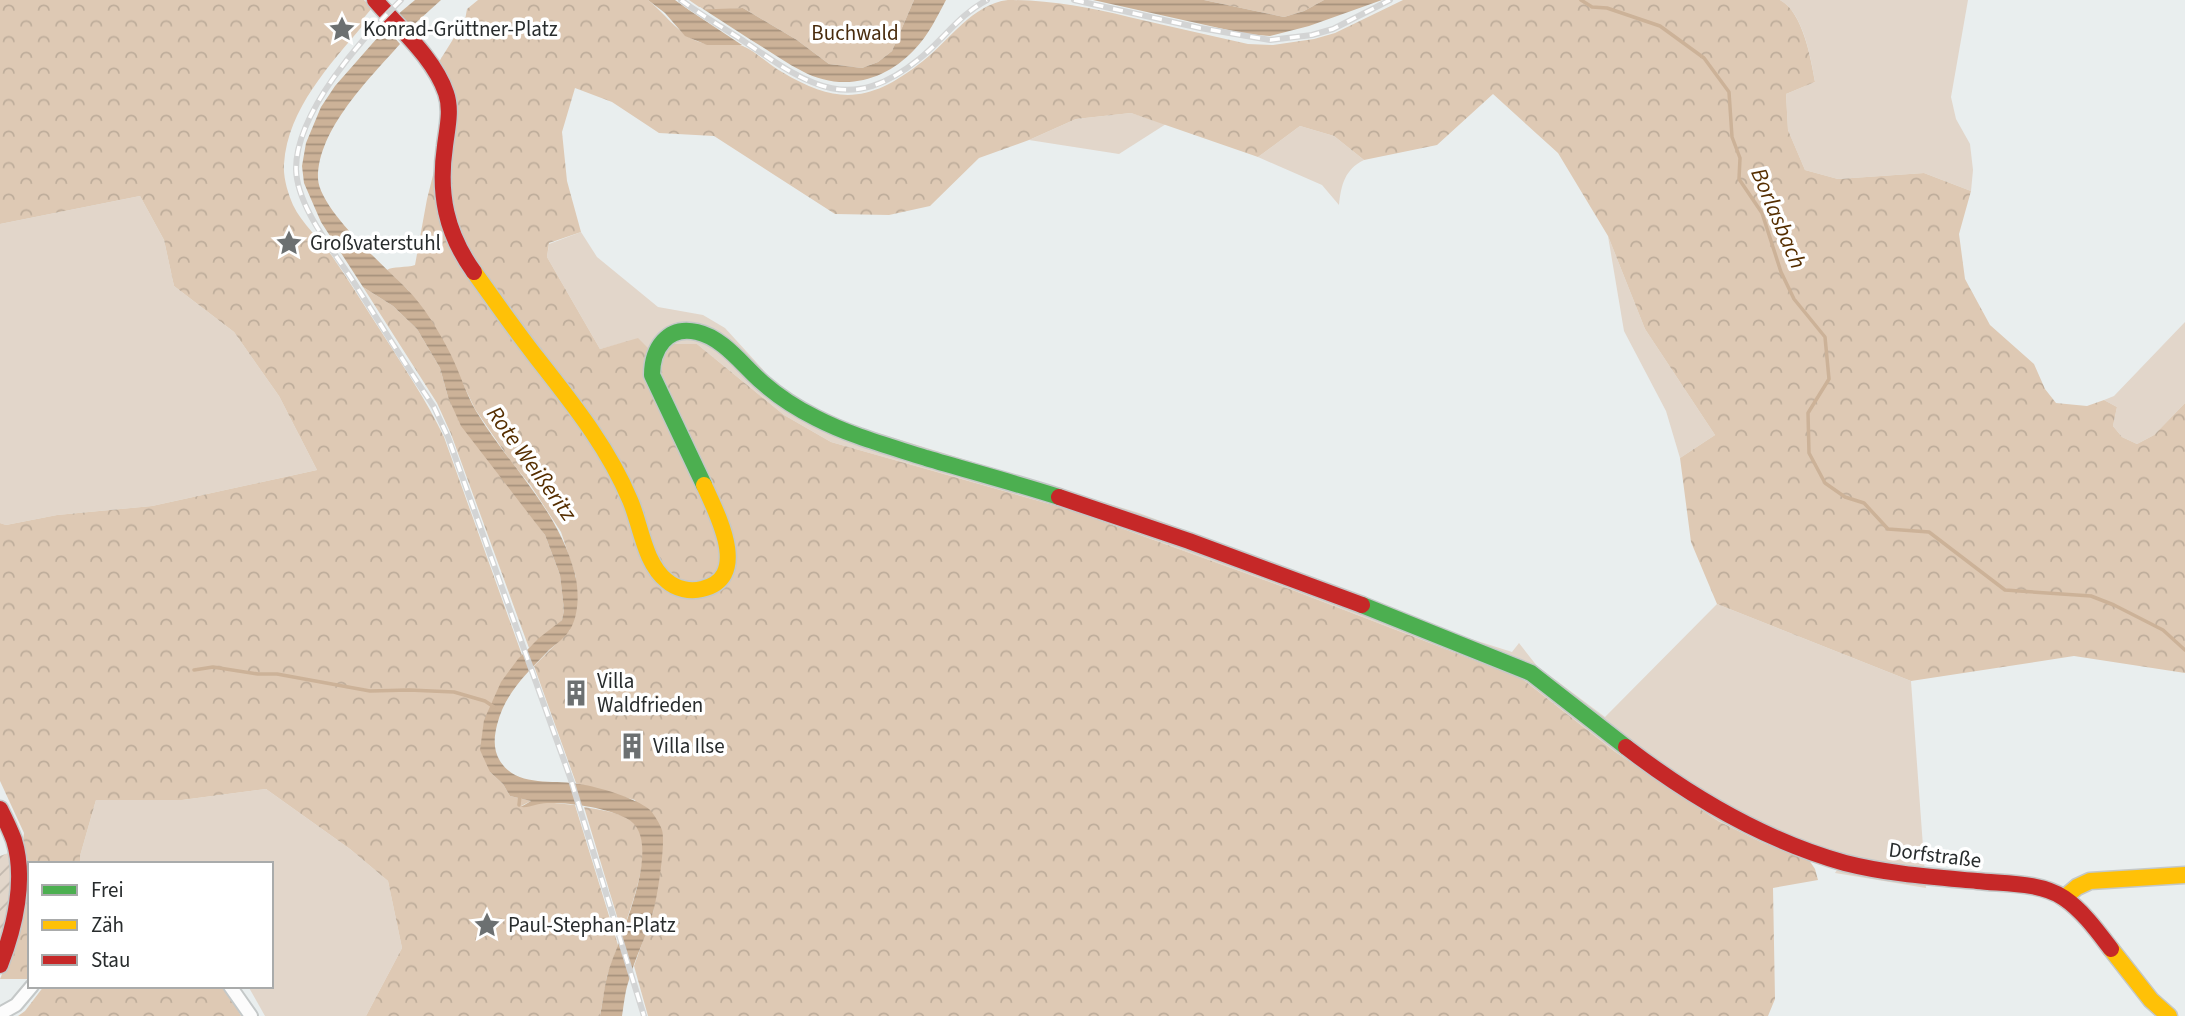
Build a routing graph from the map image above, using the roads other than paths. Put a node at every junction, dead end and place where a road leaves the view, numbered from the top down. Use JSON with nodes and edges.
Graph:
{"nodes":[{"id":1,"x":374,"y":0,"type":"edge"},
{"id":2,"x":0,"y":808,"type":"edge"},
{"id":3,"x":2185,"y":875,"type":"edge"},
{"id":4,"x":2064,"y":898,"type":"junction"},
{"id":5,"x":0,"y":965,"type":"edge"},
{"id":6,"x":30,"y":988,"type":"edge"},
{"id":7,"x":230,"y":988,"type":"edge"},
{"id":8,"x":0,"y":1014,"type":"edge"},
{"id":9,"x":251,"y":1016,"type":"edge"},
{"id":10,"x":2169,"y":1016,"type":"edge"}],
"edges":[{"from":1,"to":4,"type":"street","name":"Dorfstraße"},
{"from":2,"to":5,"type":"street"},
{"from":3,"to":4,"type":"street"},
{"from":4,"to":10,"type":"street","name":"Dorfstraße"},
{"from":6,"to":8,"type":"street"},
{"from":7,"to":9,"type":"street"}]}
